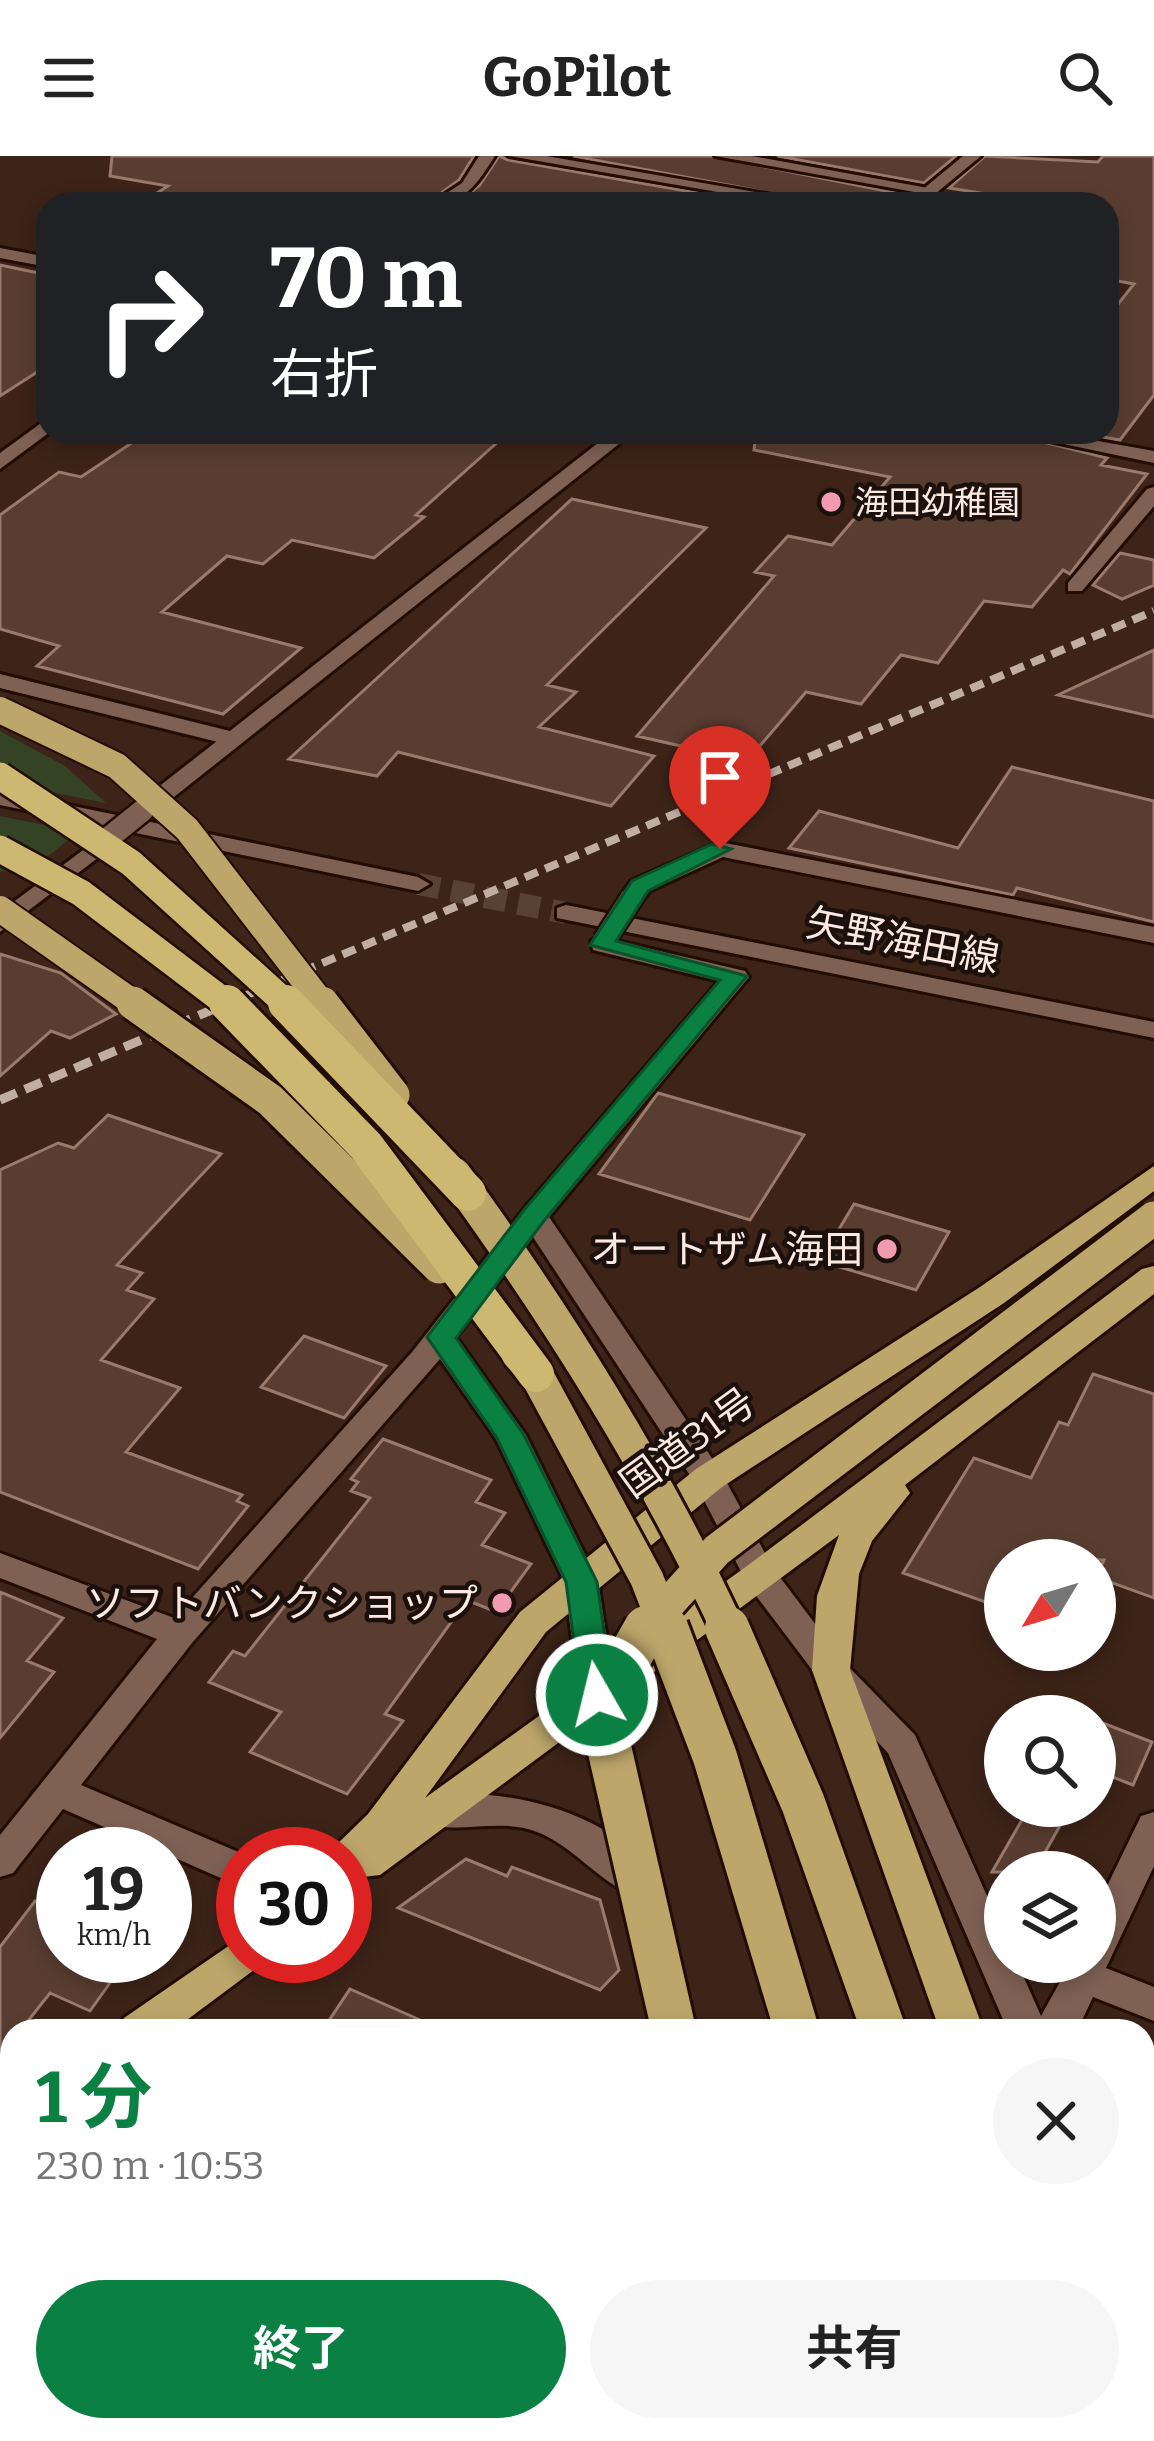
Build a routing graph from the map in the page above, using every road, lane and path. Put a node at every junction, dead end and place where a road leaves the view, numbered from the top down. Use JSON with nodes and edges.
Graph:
{"nodes":[{"id":1,"x":487,"y":156,"type":"edge"},
{"id":2,"x":517,"y":156,"type":"edge"},
{"id":3,"x":723,"y":156,"type":"edge"},
{"id":4,"x":974,"y":156,"type":"edge"},
{"id":5,"x":931,"y":190,"type":"junction"},
{"id":6,"x":458,"y":192,"type":"edge"},
{"id":7,"x":742,"y":192,"type":"edge"},
{"id":8,"x":928,"y":192,"type":"edge"},
{"id":9,"x":0,"y":253,"type":"edge"},
{"id":10,"x":36,"y":260,"type":"edge"},
{"id":11,"x":36,"y":434,"type":"edge"},
{"id":12,"x":609,"y":444,"type":"edge"},
{"id":13,"x":1080,"y":444,"type":"edge"},
{"id":14,"x":1154,"y":458,"type":"edge"},
{"id":15,"x":0,"y":463,"type":"edge"},
{"id":16,"x":1154,"y":493,"type":"edge"},
{"id":17,"x":1075,"y":587,"type":"dead end"},
{"id":18,"x":0,"y":681,"type":"edge"},
{"id":19,"x":0,"y":710,"type":"edge"},
{"id":20,"x":234,"y":739,"type":"junction"},
{"id":21,"x":0,"y":776,"type":"edge"},
{"id":22,"x":0,"y":798,"type":"edge"},
{"id":23,"x":0,"y":849,"type":"edge"},
{"id":24,"x":418,"y":884,"type":"tunnel mouth"},
{"id":25,"x":5,"y":911,"type":"edge"},
{"id":26,"x":566,"y":914,"type":"tunnel mouth"},
{"id":27,"x":1154,"y":935,"type":"edge"},
{"id":28,"x":1154,"y":1030,"type":"edge"},
{"id":29,"x":1154,"y":1176,"type":"edge"},
{"id":30,"x":468,"y":1193,"type":"junction"},
{"id":31,"x":534,"y":1216,"type":"junction"},
{"id":32,"x":1154,"y":1218,"type":"edge"},
{"id":33,"x":1154,"y":1277,"type":"edge"},
{"id":34,"x":441,"y":1337,"type":"junction"},
{"id":35,"x":536,"y":1374,"type":"junction"},
{"id":36,"x":1002,"y":1388,"type":"junction"},
{"id":37,"x":709,"y":1478,"type":"junction"},
{"id":38,"x":0,"y":1564,"type":"edge"},
{"id":39,"x":760,"y":1576,"type":"junction"},
{"id":40,"x":581,"y":1582,"type":"junction"},
{"id":41,"x":180,"y":1634,"type":"junction"},
{"id":42,"x":831,"y":1670,"type":"junction"},
{"id":43,"x":597,"y":1695,"type":"junction"},
{"id":44,"x":60,"y":1792,"type":"junction"},
{"id":45,"x":436,"y":1812,"type":"junction"},
{"id":46,"x":1154,"y":1827,"type":"edge"},
{"id":47,"x":372,"y":1836,"type":"edge"},
{"id":48,"x":216,"y":1859,"type":"edge"},
{"id":49,"x":372,"y":1859,"type":"edge"},
{"id":50,"x":0,"y":1862,"type":"edge"},
{"id":51,"x":634,"y":1879,"type":"junction"},
{"id":52,"x":1116,"y":1907,"type":"edge"},
{"id":53,"x":216,"y":1974,"type":"edge"},
{"id":54,"x":1116,"y":1980,"type":"edge"},
{"id":55,"x":1080,"y":1983,"type":"edge"},
{"id":56,"x":1154,"y":2004,"type":"edge"},
{"id":57,"x":156,"y":2019,"type":"edge"},
{"id":58,"x":661,"y":2019,"type":"edge"},
{"id":59,"x":671,"y":2019,"type":"edge"},
{"id":60,"x":793,"y":2019,"type":"edge"},
{"id":61,"x":880,"y":2019,"type":"edge"},
{"id":62,"x":959,"y":2019,"type":"edge"},
{"id":63,"x":1023,"y":2019,"type":"edge"},
{"id":64,"x":1063,"y":2019,"type":"edge"}],
"edges":[{"from":1,"to":6,"type":"street"},
{"from":2,"to":7,"type":"street"},
{"from":3,"to":5,"type":"street"},
{"from":4,"to":5,"type":"street"},
{"from":5,"to":8,"type":"street"},
{"from":9,"to":10,"type":"street"},
{"from":11,"to":15,"type":"street"},
{"from":12,"to":20,"type":"street"},
{"from":13,"to":14,"type":"street"},
{"from":16,"to":17,"type":"street"},
{"from":18,"to":20,"type":"street"},
{"from":19,"to":30,"type":"highway","bridge":true},
{"from":20,"to":25,"type":"street","bridge":true},
{"from":21,"to":30,"type":"highway","bridge":true},
{"from":22,"to":24,"type":"street"},
{"from":23,"to":35,"type":"highway","bridge":true},
{"from":25,"to":35,"type":"highway","bridge":true},
{"from":26,"to":28,"type":"street","name":"矢野海田線"},
{"from":27,"to":31,"type":"street","bridge":true},
{"from":29,"to":37,"type":"highway","name":"国道31号"},
{"from":30,"to":61,"type":"highway","bridge":true},
{"from":31,"to":34,"type":"street"},
{"from":31,"to":37,"type":"street"},
{"from":32,"to":59,"type":"highway","bridge":true},
{"from":33,"to":36,"type":"highway"},
{"from":34,"to":40,"type":"street"},
{"from":34,"to":41,"type":"street"},
{"from":35,"to":60,"type":"highway","bridge":true},
{"from":36,"to":39,"type":"highway"},
{"from":36,"to":42,"type":"highway"},
{"from":37,"to":39,"type":"street"},
{"from":37,"to":40,"type":"highway","name":"国道31号"},
{"from":38,"to":41,"type":"street"},
{"from":39,"to":42,"type":"street"},
{"from":39,"to":43,"type":"highway"},
{"from":40,"to":43,"type":"street"},
{"from":40,"to":47,"type":"highway","name":"国道31号"},
{"from":41,"to":44,"type":"street"},
{"from":42,"to":62,"type":"highway"},
{"from":42,"to":63,"type":"street"},
{"from":43,"to":45,"type":"highway"},
{"from":43,"to":51,"type":"street"},
{"from":44,"to":48,"type":"street"},
{"from":44,"to":50,"type":"street"},
{"from":45,"to":49,"type":"highway"},
{"from":45,"to":51,"type":"street"},
{"from":46,"to":52,"type":"street"},
{"from":51,"to":58,"type":"street"},
{"from":53,"to":57,"type":"highway"},
{"from":54,"to":56,"type":"street"},
{"from":55,"to":64,"type":"street"}]}
